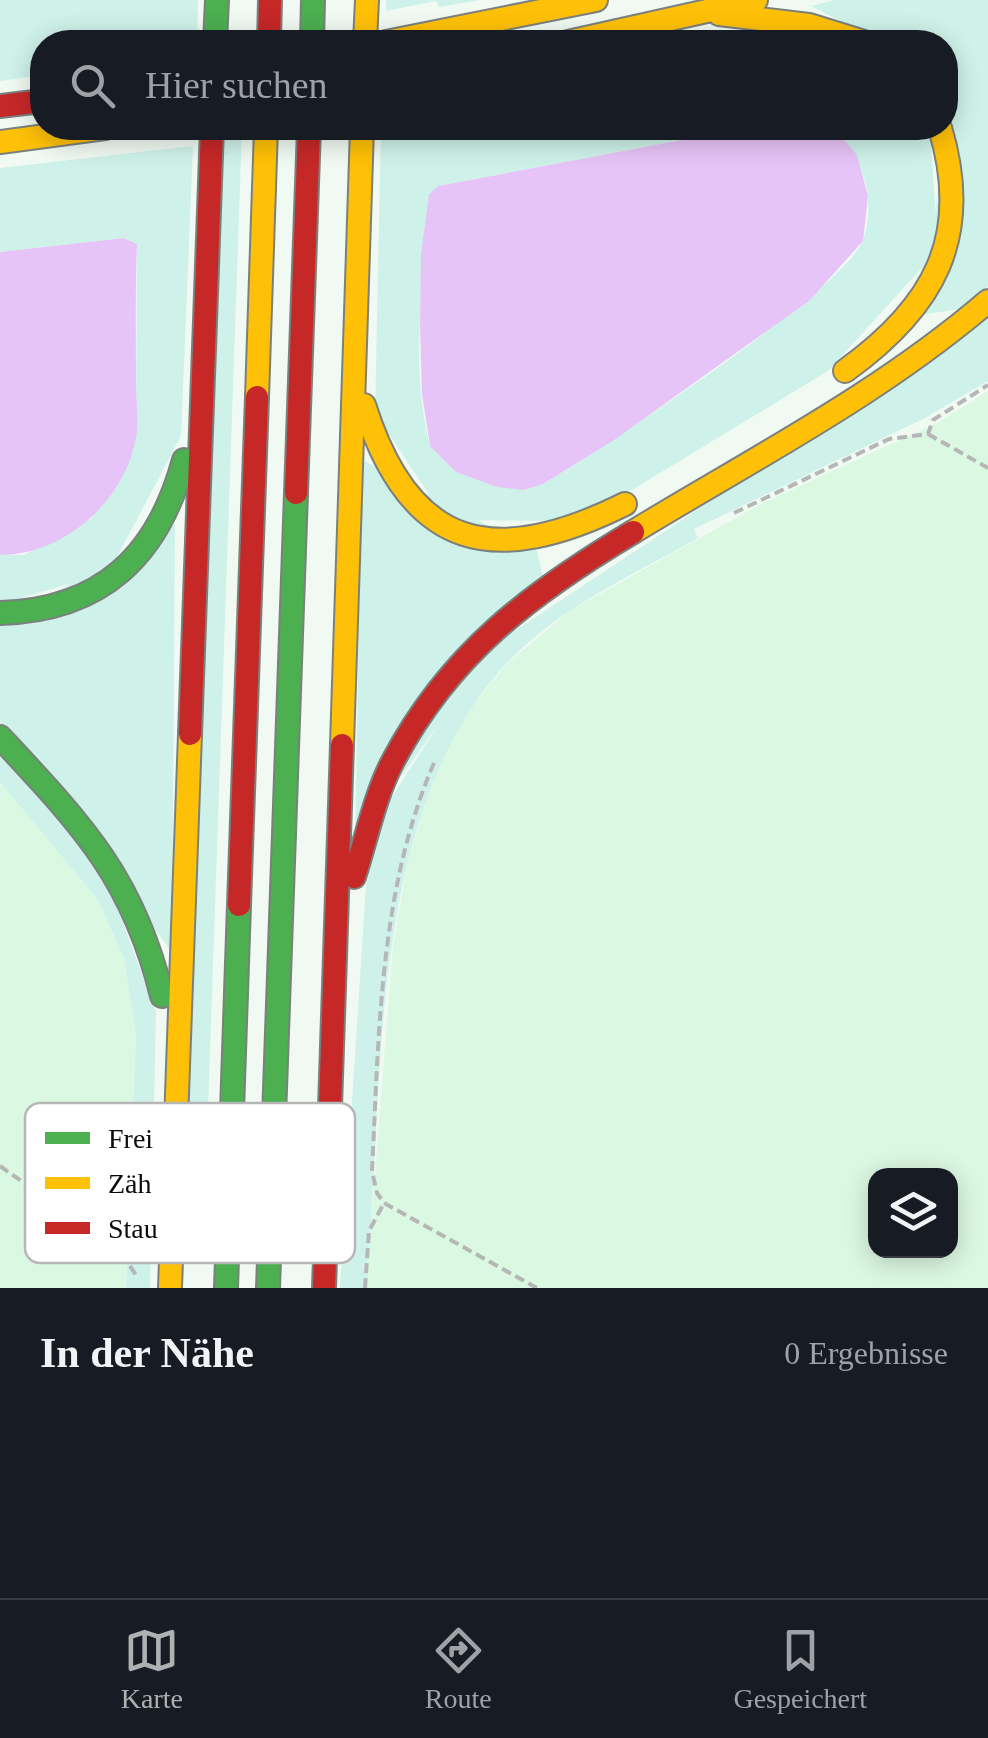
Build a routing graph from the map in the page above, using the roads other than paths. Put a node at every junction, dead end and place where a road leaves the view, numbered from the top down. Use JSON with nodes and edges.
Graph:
{"nodes":[{"id":1,"x":217,"y":0,"type":"edge"},
{"id":2,"x":270,"y":0,"type":"edge"},
{"id":3,"x":313,"y":0,"type":"edge"},
{"id":4,"x":367,"y":0,"type":"edge"},
{"id":5,"x":596,"y":0,"type":"edge"},
{"id":6,"x":756,"y":0,"type":"edge"},
{"id":7,"x":706,"y":13,"type":"junction"},
{"id":8,"x":216,"y":30,"type":"edge"},
{"id":9,"x":269,"y":30,"type":"edge"},
{"id":10,"x":312,"y":30,"type":"edge"},
{"id":11,"x":366,"y":30,"type":"edge"},
{"id":12,"x":447,"y":30,"type":"edge"},
{"id":13,"x":625,"y":30,"type":"edge"},
{"id":14,"x":827,"y":30,"type":"edge"},
{"id":15,"x":30,"y":102,"type":"edge"},
{"id":16,"x":0,"y":106,"type":"edge"},
{"id":17,"x":30,"y":138,"type":"edge"},
{"id":18,"x":212,"y":140,"type":"edge"},
{"id":19,"x":266,"y":140,"type":"edge"},
{"id":20,"x":309,"y":140,"type":"edge"},
{"id":21,"x":362,"y":140,"type":"edge"},
{"id":22,"x":944,"y":140,"type":"edge"},
{"id":23,"x":0,"y":142,"type":"edge"},
{"id":24,"x":988,"y":301,"type":"edge"},
{"id":25,"x":354,"y":363,"type":"junction"},
{"id":26,"x":820,"y":386,"type":"dead end"},
{"id":27,"x":202,"y":394,"type":"junction"},
{"id":28,"x":652,"y":488,"type":"dead end"},
{"id":29,"x":0,"y":613,"type":"edge"},
{"id":30,"x":0,"y":738,"type":"edge"},
{"id":31,"x":336,"y":943,"type":"junction"},
{"id":32,"x":176,"y":1078,"type":"junction"},
{"id":33,"x":175,"y":1103,"type":"edge"},
{"id":34,"x":232,"y":1103,"type":"edge"},
{"id":35,"x":275,"y":1103,"type":"edge"},
{"id":36,"x":330,"y":1103,"type":"edge"},
{"id":37,"x":171,"y":1263,"type":"edge"},
{"id":38,"x":227,"y":1263,"type":"edge"},
{"id":39,"x":269,"y":1263,"type":"edge"},
{"id":40,"x":325,"y":1263,"type":"edge"},
{"id":41,"x":170,"y":1288,"type":"edge"},
{"id":42,"x":226,"y":1288,"type":"edge"},
{"id":43,"x":268,"y":1288,"type":"edge"},
{"id":44,"x":324,"y":1288,"type":"edge"}],
"edges":[{"from":1,"to":8,"type":"highway"},
{"from":2,"to":9,"type":"highway"},
{"from":3,"to":10,"type":"highway"},
{"from":4,"to":11,"type":"highway"},
{"from":5,"to":12,"type":"highway"},
{"from":6,"to":7,"type":"highway"},
{"from":7,"to":13,"type":"highway"},
{"from":7,"to":14,"type":"highway"},
{"from":15,"to":16,"type":"highway"},
{"from":17,"to":23,"type":"highway"},
{"from":18,"to":27,"type":"highway"},
{"from":19,"to":34,"type":"highway"},
{"from":20,"to":35,"type":"highway"},
{"from":21,"to":25,"type":"highway"},
{"from":22,"to":26,"type":"highway"},
{"from":24,"to":31,"type":"highway"},
{"from":25,"to":28,"type":"highway"},
{"from":25,"to":31,"type":"highway"},
{"from":27,"to":29,"type":"highway"},
{"from":27,"to":32,"type":"highway"},
{"from":30,"to":32,"type":"highway"},
{"from":31,"to":36,"type":"highway"},
{"from":32,"to":33,"type":"highway"},
{"from":37,"to":41,"type":"highway"},
{"from":38,"to":42,"type":"highway"},
{"from":39,"to":43,"type":"highway"},
{"from":40,"to":44,"type":"highway"}]}
